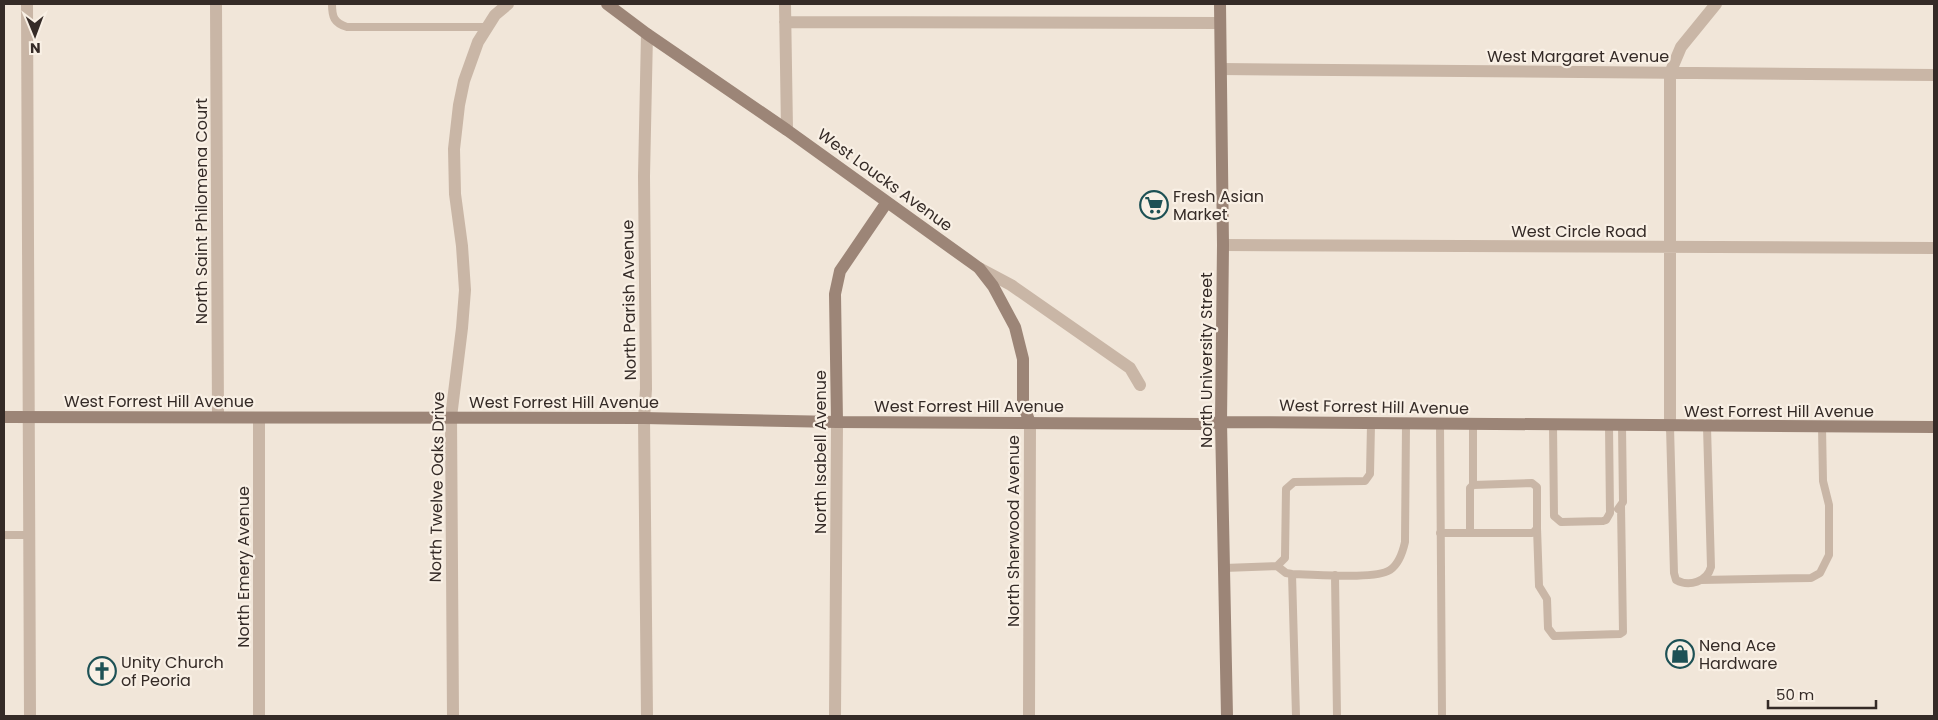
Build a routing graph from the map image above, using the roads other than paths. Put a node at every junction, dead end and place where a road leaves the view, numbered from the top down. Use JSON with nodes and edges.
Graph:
{"nodes":[{"id":1,"x":27,"y":4,"type":"edge"},
{"id":2,"x":216,"y":4,"type":"edge"},
{"id":3,"x":332,"y":4,"type":"edge"},
{"id":4,"x":508,"y":4,"type":"edge"},
{"id":5,"x":607,"y":4,"type":"edge"},
{"id":6,"x":785,"y":4,"type":"edge"},
{"id":7,"x":1220,"y":4,"type":"edge"},
{"id":8,"x":1716,"y":4,"type":"edge"},
{"id":9,"x":785,"y":22,"type":"junction"},
{"id":10,"x":1220,"y":23,"type":"junction"},
{"id":11,"x":487,"y":27,"type":"junction"},
{"id":12,"x":647,"y":34,"type":"junction"},
{"id":13,"x":1221,"y":70,"type":"junction"},
{"id":14,"x":1670,"y":73,"type":"junction"},
{"id":15,"x":1934,"y":75,"type":"edge"},
{"id":16,"x":787,"y":130,"type":"junction"},
{"id":17,"x":887,"y":202,"type":"junction"},
{"id":18,"x":1222,"y":245,"type":"junction"},
{"id":19,"x":1670,"y":248,"type":"junction"},
{"id":20,"x":1934,"y":248,"type":"edge"},
{"id":21,"x":979,"y":268,"type":"junction"},
{"id":22,"x":1140,"y":385,"type":"dead end"},
{"id":23,"x":29,"y":416,"type":"junction"},
{"id":24,"x":4,"y":417,"type":"edge"},
{"id":25,"x":218,"y":417,"type":"junction"},
{"id":26,"x":451,"y":417,"type":"junction"},
{"id":27,"x":260,"y":418,"type":"junction"},
{"id":28,"x":644,"y":418,"type":"junction"},
{"id":29,"x":837,"y":422,"type":"junction"},
{"id":30,"x":1221,"y":422,"type":"junction"},
{"id":31,"x":1030,"y":423,"type":"junction"},
{"id":32,"x":1371,"y":424,"type":"junction"},
{"id":33,"x":1406,"y":424,"type":"junction"},
{"id":34,"x":1440,"y":424,"type":"junction"},
{"id":35,"x":1473,"y":425,"type":"junction"},
{"id":36,"x":1554,"y":425,"type":"junction"},
{"id":37,"x":1616,"y":426,"type":"junction"},
{"id":38,"x":1670,"y":427,"type":"junction"},
{"id":39,"x":1707,"y":427,"type":"junction"},
{"id":40,"x":1822,"y":427,"type":"junction"},
{"id":41,"x":1934,"y":427,"type":"edge"},
{"id":42,"x":1473,"y":485,"type":"junction"},
{"id":43,"x":1554,"y":489,"type":"junction"},
{"id":44,"x":1537,"y":490,"type":"junction"},
{"id":45,"x":1621,"y":506,"type":"junction"},
{"id":46,"x":1610,"y":513,"type":"junction"},
{"id":47,"x":1537,"y":528,"type":"junction"},
{"id":48,"x":1440,"y":533,"type":"junction"},
{"id":49,"x":1470,"y":533,"type":"junction"},
{"id":50,"x":4,"y":535,"type":"edge"},
{"id":51,"x":29,"y":535,"type":"junction"},
{"id":52,"x":1277,"y":566,"type":"junction"},
{"id":53,"x":1224,"y":568,"type":"junction"},
{"id":54,"x":1292,"y":574,"type":"junction"},
{"id":55,"x":1335,"y":575,"type":"junction"},
{"id":56,"x":1701,"y":580,"type":"junction"},
{"id":57,"x":30,"y":716,"type":"edge"},
{"id":58,"x":259,"y":716,"type":"edge"},
{"id":59,"x":453,"y":716,"type":"edge"},
{"id":60,"x":647,"y":716,"type":"edge"},
{"id":61,"x":835,"y":716,"type":"edge"},
{"id":62,"x":1029,"y":716,"type":"edge"},
{"id":63,"x":1227,"y":716,"type":"edge"},
{"id":64,"x":1296,"y":716,"type":"edge"},
{"id":65,"x":1337,"y":716,"type":"edge"},
{"id":66,"x":1442,"y":716,"type":"edge"}],
"edges":[{"from":1,"to":23,"type":"street"},
{"from":2,"to":25,"type":"street","name":"North Saint Philomena Court"},
{"from":3,"to":11,"type":"lane"},
{"from":4,"to":11,"type":"street","name":"North Twelve Oaks Drive"},
{"from":5,"to":12,"type":"main road","name":"West Loucks Avenue"},
{"from":6,"to":9,"type":"street"},
{"from":7,"to":10,"type":"main road","name":"North University Street"},
{"from":8,"to":14,"type":"street"},
{"from":9,"to":10,"type":"street"},
{"from":9,"to":16,"type":"street"},
{"from":10,"to":13,"type":"main road","name":"North University Street"},
{"from":11,"to":26,"type":"street","name":"North Twelve Oaks Drive"},
{"from":12,"to":16,"type":"main road","name":"West Loucks Avenue"},
{"from":12,"to":28,"type":"street","name":"North Parish Avenue"},
{"from":13,"to":14,"type":"street","name":"West Margaret Avenue"},
{"from":13,"to":18,"type":"main road","name":"North University Street"},
{"from":14,"to":15,"type":"street","name":"West Margaret Avenue"},
{"from":14,"to":19,"type":"street"},
{"from":16,"to":17,"type":"main road","name":"West Loucks Avenue"},
{"from":17,"to":21,"type":"main road","name":"West Loucks Avenue"},
{"from":17,"to":29,"type":"main road","name":"North Isabell Avenue"},
{"from":18,"to":19,"type":"street","name":"West Circle Road"},
{"from":18,"to":30,"type":"main road","name":"North University Street"},
{"from":19,"to":20,"type":"street","name":"West Circle Road"},
{"from":19,"to":38,"type":"street"},
{"from":21,"to":22,"type":"street","name":"West Loucks Avenue"},
{"from":21,"to":31,"type":"main road","name":"North Sherwood Avenue"},
{"from":23,"to":24,"type":"main road","name":"West Forrest Hill Avenue"},
{"from":23,"to":25,"type":"main road","name":"West Forrest Hill Avenue"},
{"from":23,"to":51,"type":"street"},
{"from":25,"to":27,"type":"main road","name":"West Forrest Hill Avenue"},
{"from":26,"to":27,"type":"main road","name":"West Forrest Hill Avenue"},
{"from":26,"to":28,"type":"main road","name":"West Forrest Hill Avenue"},
{"from":26,"to":59,"type":"street","name":"North Twelve Oaks Drive"},
{"from":27,"to":58,"type":"street","name":"North Emery Avenue"},
{"from":28,"to":29,"type":"main road","name":"West Forrest Hill Avenue"},
{"from":28,"to":60,"type":"street","name":"North Parish Avenue"},
{"from":29,"to":31,"type":"main road","name":"West Forrest Hill Avenue"},
{"from":29,"to":61,"type":"street","name":"North Isabell Avenue"},
{"from":30,"to":31,"type":"main road","name":"West Forrest Hill Avenue"},
{"from":30,"to":32,"type":"main road","name":"West Forrest Hill Avenue"},
{"from":30,"to":53,"type":"main road","name":"North University Street"},
{"from":31,"to":62,"type":"street","name":"North Sherwood Avenue"},
{"from":32,"to":33,"type":"main road","name":"West Forrest Hill Avenue"},
{"from":32,"to":52,"type":"lane"},
{"from":33,"to":34,"type":"main road","name":"West Forrest Hill Avenue"},
{"from":33,"to":55,"type":"lane"},
{"from":34,"to":35,"type":"main road","name":"West Forrest Hill Avenue"},
{"from":34,"to":48,"type":"lane"},
{"from":35,"to":36,"type":"main road","name":"West Forrest Hill Avenue"},
{"from":35,"to":42,"type":"lane"},
{"from":36,"to":37,"type":"main road","name":"West Forrest Hill Avenue"},
{"from":36,"to":43,"type":"lane"},
{"from":37,"to":38,"type":"main road","name":"West Forrest Hill Avenue"},
{"from":37,"to":45,"type":"lane"},
{"from":37,"to":46,"type":"lane"},
{"from":38,"to":39,"type":"main road","name":"West Forrest Hill Avenue"},
{"from":38,"to":56,"type":"lane"},
{"from":39,"to":40,"type":"main road","name":"West Forrest Hill Avenue"},
{"from":39,"to":56,"type":"lane"},
{"from":40,"to":41,"type":"main road","name":"West Forrest Hill Avenue"},
{"from":40,"to":56,"type":"lane"},
{"from":42,"to":44,"type":"lane"},
{"from":42,"to":49,"type":"lane"},
{"from":43,"to":44,"type":"lane"},
{"from":43,"to":46,"type":"lane"},
{"from":44,"to":47,"type":"lane"},
{"from":45,"to":46,"type":"lane"},
{"from":45,"to":47,"type":"lane"},
{"from":47,"to":49,"type":"lane"},
{"from":48,"to":49,"type":"lane"},
{"from":48,"to":66,"type":"lane"},
{"from":50,"to":51,"type":"lane"},
{"from":51,"to":57,"type":"street"},
{"from":52,"to":53,"type":"lane"},
{"from":52,"to":54,"type":"lane"},
{"from":53,"to":63,"type":"main road","name":"North University Street"},
{"from":54,"to":55,"type":"lane"},
{"from":54,"to":64,"type":"lane"},
{"from":55,"to":65,"type":"lane"}]}
